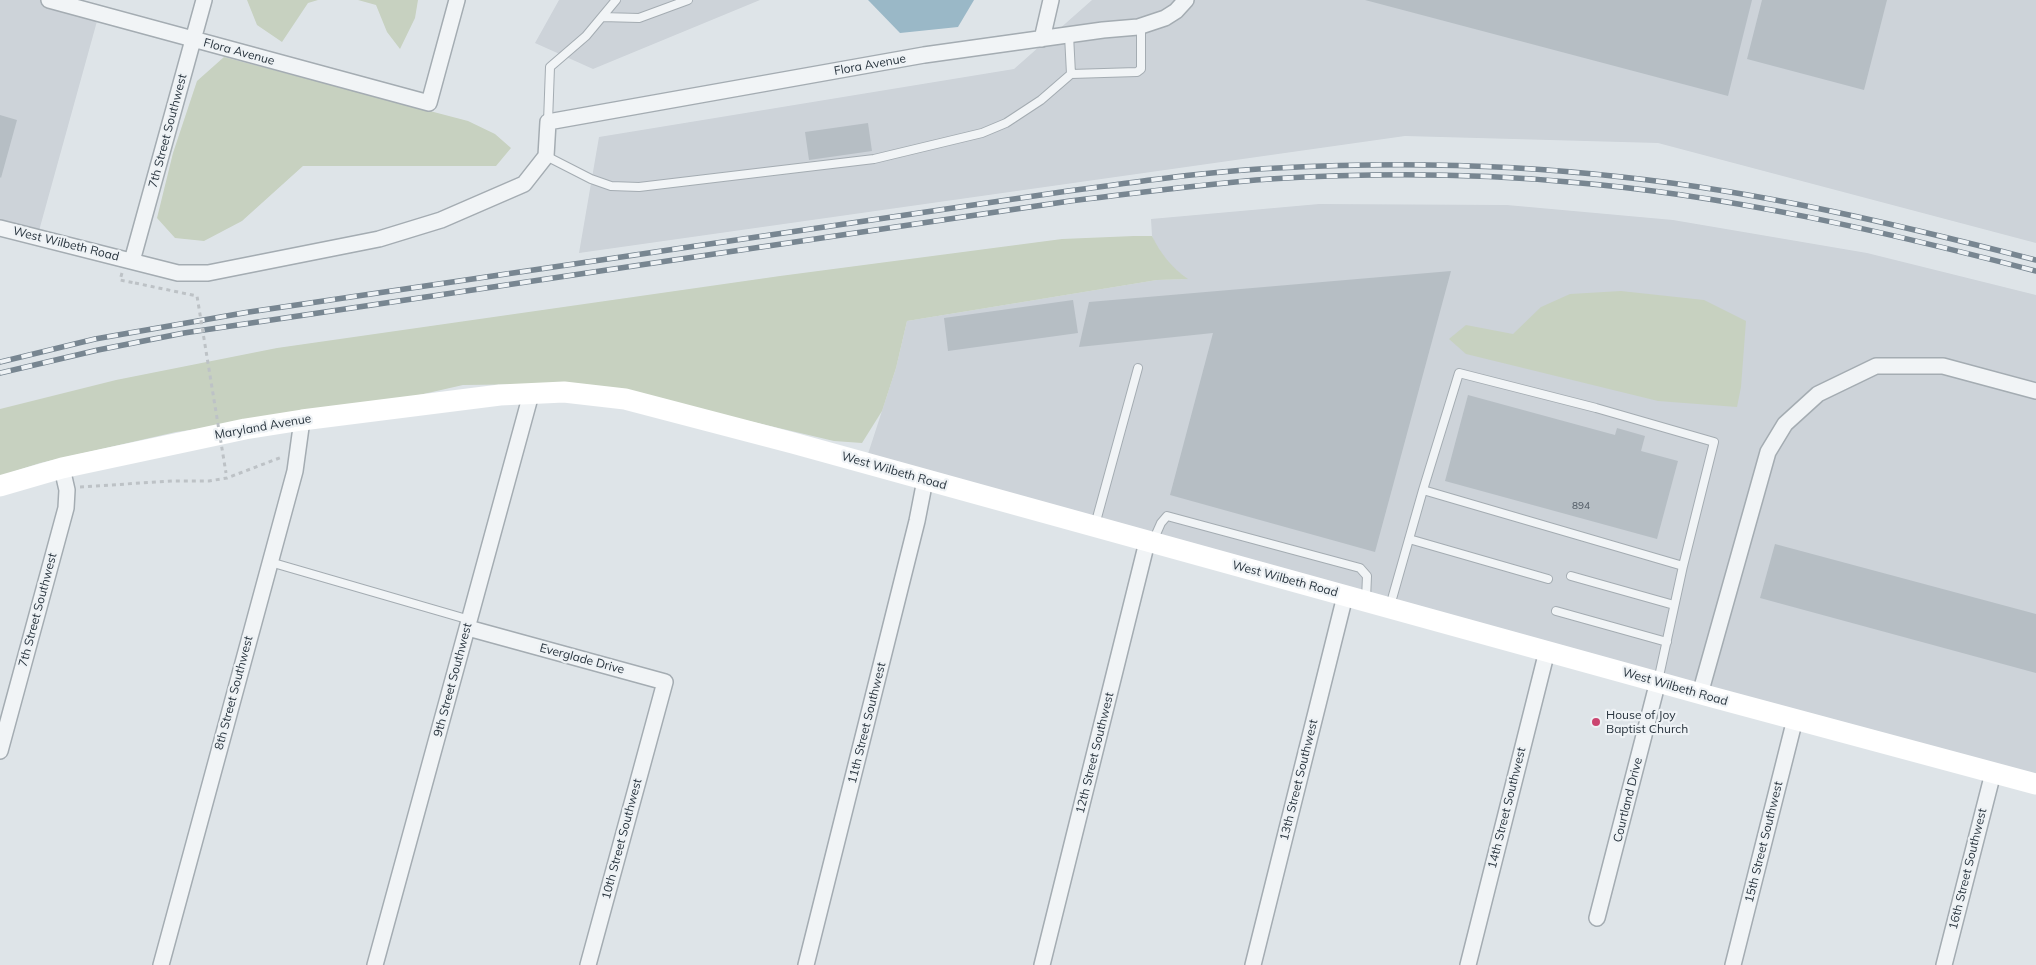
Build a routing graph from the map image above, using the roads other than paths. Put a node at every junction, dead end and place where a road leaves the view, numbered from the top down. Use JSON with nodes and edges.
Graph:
{"nodes":[{"id":1,"x":49,"y":0,"type":"edge"},
{"id":2,"x":204,"y":0,"type":"edge"},
{"id":3,"x":457,"y":0,"type":"edge"},
{"id":4,"x":616,"y":0,"type":"edge"},
{"id":5,"x":688,"y":0,"type":"edge"},
{"id":6,"x":1051,"y":0,"type":"edge"},
{"id":7,"x":1186,"y":0,"type":"edge"},
{"id":8,"x":602,"y":17,"type":"junction"},
{"id":9,"x":1141,"y":26,"type":"junction"},
{"id":10,"x":1069,"y":34,"type":"junction"},
{"id":11,"x":1042,"y":38,"type":"junction"},
{"id":12,"x":193,"y":40,"type":"junction"},
{"id":13,"x":1071,"y":74,"type":"junction"},
{"id":14,"x":548,"y":122,"type":"junction"},
{"id":15,"x":546,"y":156,"type":"junction"},
{"id":16,"x":0,"y":228,"type":"edge"},
{"id":17,"x":132,"y":261,"type":"junction"},
{"id":18,"x":1138,"y":368,"type":"dead end"},
{"id":19,"x":2036,"y":391,"type":"edge"},
{"id":20,"x":531,"y":394,"type":"junction"},
{"id":21,"x":302,"y":420,"type":"junction"},
{"id":22,"x":62,"y":468,"type":"junction"},
{"id":23,"x":925,"y":480,"type":"junction"},
{"id":24,"x":0,"y":486,"type":"edge"},
{"id":25,"x":1423,"y":490,"type":"junction"},
{"id":26,"x":1095,"y":527,"type":"junction"},
{"id":27,"x":1409,"y":539,"type":"junction"},
{"id":28,"x":1150,"y":542,"type":"junction"},
{"id":29,"x":270,"y":562,"type":"junction"},
{"id":30,"x":1683,"y":566,"type":"junction"},
{"id":31,"x":1571,"y":576,"type":"dead end"},
{"id":32,"x":1548,"y":579,"type":"dead end"},
{"id":33,"x":1345,"y":596,"type":"junction"},
{"id":34,"x":1366,"y":601,"type":"junction"},
{"id":35,"x":1674,"y":605,"type":"junction"},
{"id":36,"x":1390,"y":608,"type":"junction"},
{"id":37,"x":1556,"y":611,"type":"dead end"},
{"id":38,"x":469,"y":624,"type":"junction"},
{"id":39,"x":1667,"y":642,"type":"junction"},
{"id":40,"x":1547,"y":651,"type":"junction"},
{"id":41,"x":1658,"y":681,"type":"junction"},
{"id":42,"x":1700,"y":694,"type":"junction"},
{"id":43,"x":656,"y":712,"type":"joint"},
{"id":44,"x":1795,"y":719,"type":"junction"},
{"id":45,"x":0,"y":751,"type":"edge"},
{"id":46,"x":1992,"y":773,"type":"junction"},
{"id":47,"x":2036,"y":784,"type":"edge"},
{"id":48,"x":1597,"y":918,"type":"dead end"},
{"id":49,"x":161,"y":965,"type":"edge"},
{"id":50,"x":375,"y":965,"type":"edge"},
{"id":51,"x":588,"y":965,"type":"edge"},
{"id":52,"x":806,"y":965,"type":"edge"},
{"id":53,"x":1042,"y":965,"type":"edge"},
{"id":54,"x":1253,"y":965,"type":"edge"},
{"id":55,"x":1468,"y":965,"type":"edge"},
{"id":56,"x":1733,"y":965,"type":"edge"},
{"id":57,"x":1944,"y":965,"type":"edge"}],
"edges":[{"from":1,"to":12,"type":"street","name":"Flora Avenue"},
{"from":2,"to":12,"type":"street","name":"7th Street Southwest"},
{"from":3,"to":12,"type":"street","name":"Flora Avenue"},
{"from":4,"to":8,"type":"lane"},
{"from":5,"to":8,"type":"lane"},
{"from":6,"to":11,"type":"street"},
{"from":7,"to":9,"type":"street","name":"Flora Avenue"},
{"from":8,"to":14,"type":"lane"},
{"from":9,"to":10,"type":"street","name":"Flora Avenue"},
{"from":9,"to":13,"type":"lane"},
{"from":10,"to":11,"type":"street","name":"Flora Avenue"},
{"from":10,"to":13,"type":"lane"},
{"from":11,"to":14,"type":"street","name":"Flora Avenue"},
{"from":12,"to":17,"type":"street","name":"7th Street Southwest"},
{"from":13,"to":15,"type":"lane"},
{"from":14,"to":15,"type":"street"},
{"from":15,"to":17,"type":"street","name":"West Wilbeth Road"},
{"from":16,"to":17,"type":"street","name":"West Wilbeth Road"},
{"from":18,"to":26,"type":"lane"},
{"from":19,"to":42,"type":"street"},
{"from":20,"to":21,"type":"main road","name":"Maryland Avenue"},
{"from":20,"to":23,"type":"main road","name":"West Wilbeth Road"},
{"from":20,"to":38,"type":"street","name":"9th Street Southwest"},
{"from":21,"to":22,"type":"main road","name":"Maryland Avenue"},
{"from":21,"to":29,"type":"street","name":"8th Street Southwest"},
{"from":22,"to":24,"type":"main road","name":"Maryland Avenue"},
{"from":22,"to":45,"type":"street","name":"7th Street Southwest"},
{"from":23,"to":26,"type":"main road","name":"West Wilbeth Road"},
{"from":23,"to":52,"type":"street","name":"11th Street Southwest"},
{"from":25,"to":27,"type":"lane"},
{"from":25,"to":30,"type":"lane"},
{"from":25,"to":30,"type":"lane"},
{"from":26,"to":28,"type":"main road","name":"West Wilbeth Road"},
{"from":27,"to":32,"type":"lane"},
{"from":27,"to":36,"type":"lane"},
{"from":28,"to":33,"type":"main road","name":"West Wilbeth Road"},
{"from":28,"to":34,"type":"lane"},
{"from":28,"to":53,"type":"street","name":"12th Street Southwest"},
{"from":29,"to":38,"type":"lane"},
{"from":29,"to":49,"type":"street","name":"8th Street Southwest"},
{"from":30,"to":35,"type":"lane"},
{"from":31,"to":35,"type":"lane"},
{"from":33,"to":34,"type":"main road","name":"West Wilbeth Road"},
{"from":33,"to":54,"type":"street","name":"13th Street Southwest"},
{"from":34,"to":36,"type":"main road","name":"West Wilbeth Road"},
{"from":35,"to":39,"type":"lane"},
{"from":36,"to":40,"type":"main road","name":"West Wilbeth Road"},
{"from":37,"to":39,"type":"lane"},
{"from":38,"to":43,"type":"street","name":"Everglade Drive"},
{"from":38,"to":50,"type":"street","name":"9th Street Southwest"},
{"from":39,"to":41,"type":"lane"},
{"from":40,"to":41,"type":"main road","name":"West Wilbeth Road"},
{"from":40,"to":55,"type":"street","name":"14th Street Southwest"},
{"from":41,"to":42,"type":"main road","name":"West Wilbeth Road"},
{"from":41,"to":48,"type":"street","name":"Courtland Drive"},
{"from":42,"to":44,"type":"main road","name":"West Wilbeth Road"},
{"from":43,"to":51,"type":"street","name":"10th Street Southwest"},
{"from":44,"to":46,"type":"main road","name":"West Wilbeth Road"},
{"from":44,"to":56,"type":"street","name":"15th Street Southwest"},
{"from":46,"to":47,"type":"main road","name":"West Wilbeth Road"},
{"from":46,"to":57,"type":"street","name":"16th Street Southwest"}]}
